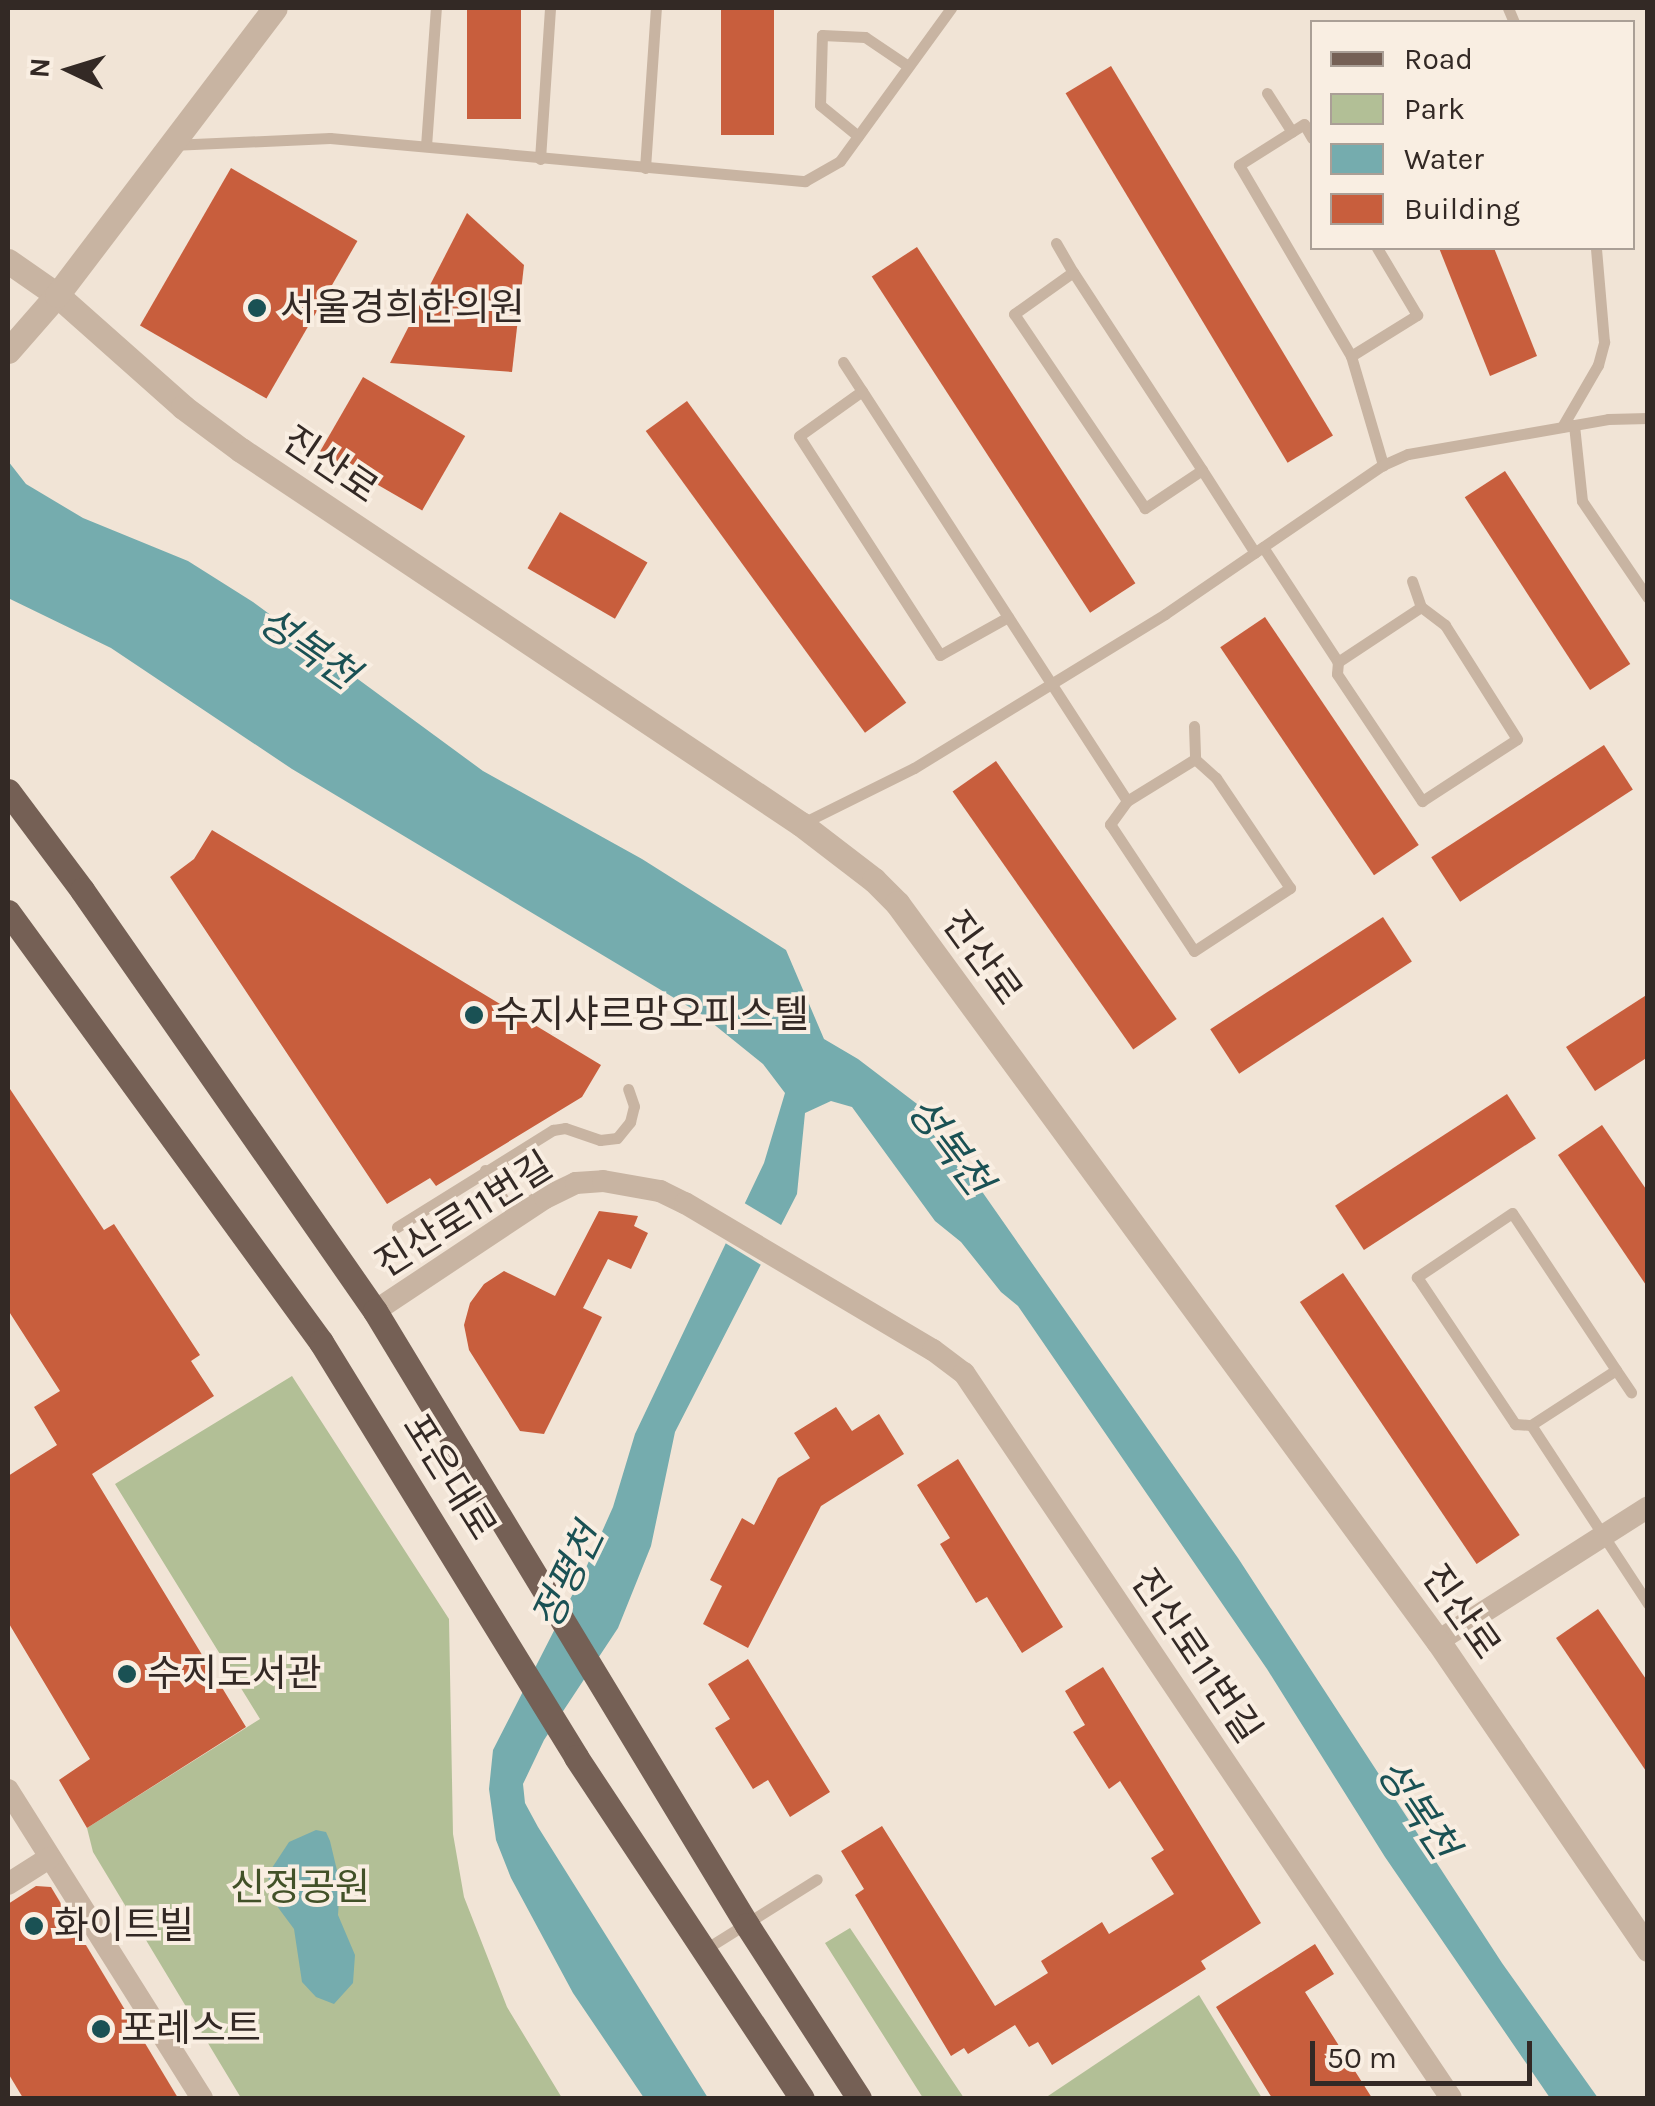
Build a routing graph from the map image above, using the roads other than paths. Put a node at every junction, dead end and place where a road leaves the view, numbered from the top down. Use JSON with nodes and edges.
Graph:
{"nodes":[{"id":1,"x":275,"y":8,"type":"edge"},
{"id":2,"x":436,"y":8,"type":"edge"},
{"id":3,"x":550,"y":8,"type":"edge"},
{"id":4,"x":656,"y":8,"type":"edge"},
{"id":5,"x":950,"y":8,"type":"edge"},
{"id":6,"x":908,"y":66,"type":"junction"},
{"id":7,"x":1267,"y":94,"type":"dead end"},
{"id":8,"x":1292,"y":132,"type":"junction"},
{"id":9,"x":1310,"y":134,"type":"edge"},
{"id":10,"x":858,"y":136,"type":"junction"},
{"id":11,"x":167,"y":146,"type":"junction"},
{"id":12,"x":426,"y":146,"type":"junction"},
{"id":13,"x":540,"y":158,"type":"junction"},
{"id":14,"x":645,"y":168,"type":"junction"},
{"id":15,"x":1056,"y":243,"type":"dead end"},
{"id":16,"x":1378,"y":250,"type":"edge"},
{"id":17,"x":1596,"y":250,"type":"edge"},
{"id":18,"x":8,"y":261,"type":"edge"},
{"id":19,"x":1074,"y":272,"type":"junction"},
{"id":20,"x":57,"y":295,"type":"junction"},
{"id":21,"x":9,"y":350,"type":"edge"},
{"id":22,"x":1351,"y":356,"type":"junction"},
{"id":23,"x":843,"y":362,"type":"dead end"},
{"id":24,"x":862,"y":391,"type":"junction"},
{"id":25,"x":1648,"y":418,"type":"edge"},
{"id":26,"x":1568,"y":426,"type":"junction"},
{"id":27,"x":1382,"y":465,"type":"junction"},
{"id":28,"x":1202,"y":470,"type":"junction"},
{"id":29,"x":1259,"y":550,"type":"junction"},
{"id":30,"x":1412,"y":581,"type":"dead end"},
{"id":31,"x":1648,"y":598,"type":"edge"},
{"id":32,"x":1421,"y":607,"type":"junction"},
{"id":33,"x":1008,"y":616,"type":"junction"},
{"id":34,"x":1338,"y":662,"type":"junction"},
{"id":35,"x":1050,"y":684,"type":"junction"},
{"id":36,"x":1194,"y":726,"type":"dead end"},
{"id":37,"x":1196,"y":759,"type":"junction"},
{"id":38,"x":8,"y":791,"type":"edge"},
{"id":39,"x":1127,"y":801,"type":"junction"},
{"id":40,"x":801,"y":824,"type":"junction"},
{"id":41,"x":8,"y":912,"type":"edge"},
{"id":42,"x":628,"y":1089,"type":"dead end"},
{"id":43,"x":485,"y":1170,"type":"junction"},
{"id":44,"x":516,"y":1218,"type":"junction"},
{"id":45,"x":397,"y":1226,"type":"dead end"},
{"id":46,"x":375,"y":1311,"type":"junction"},
{"id":47,"x":1616,"y":1370,"type":"junction"},
{"id":48,"x":1631,"y":1392,"type":"dead end"},
{"id":49,"x":1531,"y":1426,"type":"junction"},
{"id":50,"x":1648,"y":1507,"type":"edge"},
{"id":51,"x":1603,"y":1535,"type":"junction"},
{"id":52,"x":1648,"y":1604,"type":"edge"},
{"id":53,"x":1438,"y":1641,"type":"junction"},
{"id":54,"x":8,"y":1790,"type":"edge"},
{"id":55,"x":49,"y":1858,"type":"junction"},
{"id":56,"x":817,"y":1880,"type":"dead end"},
{"id":57,"x":8,"y":1884,"type":"edge"},
{"id":58,"x":747,"y":1925,"type":"junction"},
{"id":59,"x":1648,"y":1949,"type":"edge"},
{"id":60,"x":704,"y":1950,"type":"junction"},
{"id":61,"x":202,"y":2098,"type":"edge"},
{"id":62,"x":802,"y":2098,"type":"edge"},
{"id":63,"x":860,"y":2098,"type":"edge"},
{"id":64,"x":1451,"y":2098,"type":"edge"}],
"edges":[{"from":1,"to":11,"type":"street"},
{"from":2,"to":12,"type":"lane"},
{"from":3,"to":13,"type":"lane"},
{"from":4,"to":14,"type":"lane"},
{"from":5,"to":6,"type":"lane"},
{"from":6,"to":10,"type":"lane"},
{"from":6,"to":10,"type":"lane"},
{"from":7,"to":8,"type":"lane"},
{"from":8,"to":9,"type":"lane"},
{"from":8,"to":22,"type":"lane"},
{"from":10,"to":14,"type":"lane"},
{"from":11,"to":12,"type":"lane"},
{"from":11,"to":20,"type":"street"},
{"from":12,"to":13,"type":"lane"},
{"from":13,"to":14,"type":"lane"},
{"from":15,"to":19,"type":"lane"},
{"from":16,"to":22,"type":"lane"},
{"from":17,"to":26,"type":"lane"},
{"from":18,"to":20,"type":"street","name":"진산로"},
{"from":19,"to":28,"type":"lane"},
{"from":19,"to":28,"type":"lane"},
{"from":20,"to":21,"type":"street"},
{"from":20,"to":40,"type":"street","name":"진산로"},
{"from":22,"to":27,"type":"lane"},
{"from":23,"to":24,"type":"lane"},
{"from":24,"to":33,"type":"lane"},
{"from":24,"to":33,"type":"lane"},
{"from":25,"to":26,"type":"lane"},
{"from":26,"to":27,"type":"lane"},
{"from":26,"to":31,"type":"lane"},
{"from":27,"to":29,"type":"lane"},
{"from":28,"to":29,"type":"lane"},
{"from":29,"to":34,"type":"lane"},
{"from":29,"to":35,"type":"lane"},
{"from":30,"to":32,"type":"lane"},
{"from":32,"to":34,"type":"lane"},
{"from":32,"to":34,"type":"lane"},
{"from":33,"to":35,"type":"lane"},
{"from":35,"to":39,"type":"lane"},
{"from":35,"to":40,"type":"lane"},
{"from":36,"to":37,"type":"lane"},
{"from":37,"to":39,"type":"lane"},
{"from":37,"to":39,"type":"lane"},
{"from":38,"to":46,"type":"main road","name":"포은대로"},
{"from":40,"to":53,"type":"street","name":"진산로"},
{"from":41,"to":60,"type":"main road","name":"포은대로"},
{"from":42,"to":43,"type":"lane"},
{"from":43,"to":44,"type":"lane"},
{"from":43,"to":45,"type":"lane"},
{"from":44,"to":46,"type":"street","name":"진산로11번길"},
{"from":44,"to":64,"type":"street","name":"진산로11번길"},
{"from":46,"to":58,"type":"main road","name":"포은대로"},
{"from":47,"to":48,"type":"lane"},
{"from":47,"to":49,"type":"lane"},
{"from":47,"to":49,"type":"lane"},
{"from":49,"to":51,"type":"lane"},
{"from":50,"to":51,"type":"street"},
{"from":51,"to":52,"type":"lane"},
{"from":51,"to":53,"type":"street"},
{"from":53,"to":59,"type":"street","name":"진산로"},
{"from":54,"to":55,"type":"street"},
{"from":55,"to":57,"type":"street"},
{"from":55,"to":61,"type":"street"},
{"from":56,"to":58,"type":"lane"},
{"from":58,"to":60,"type":"lane"},
{"from":58,"to":63,"type":"main road"},
{"from":60,"to":62,"type":"main road","name":"포은대로"}]}
